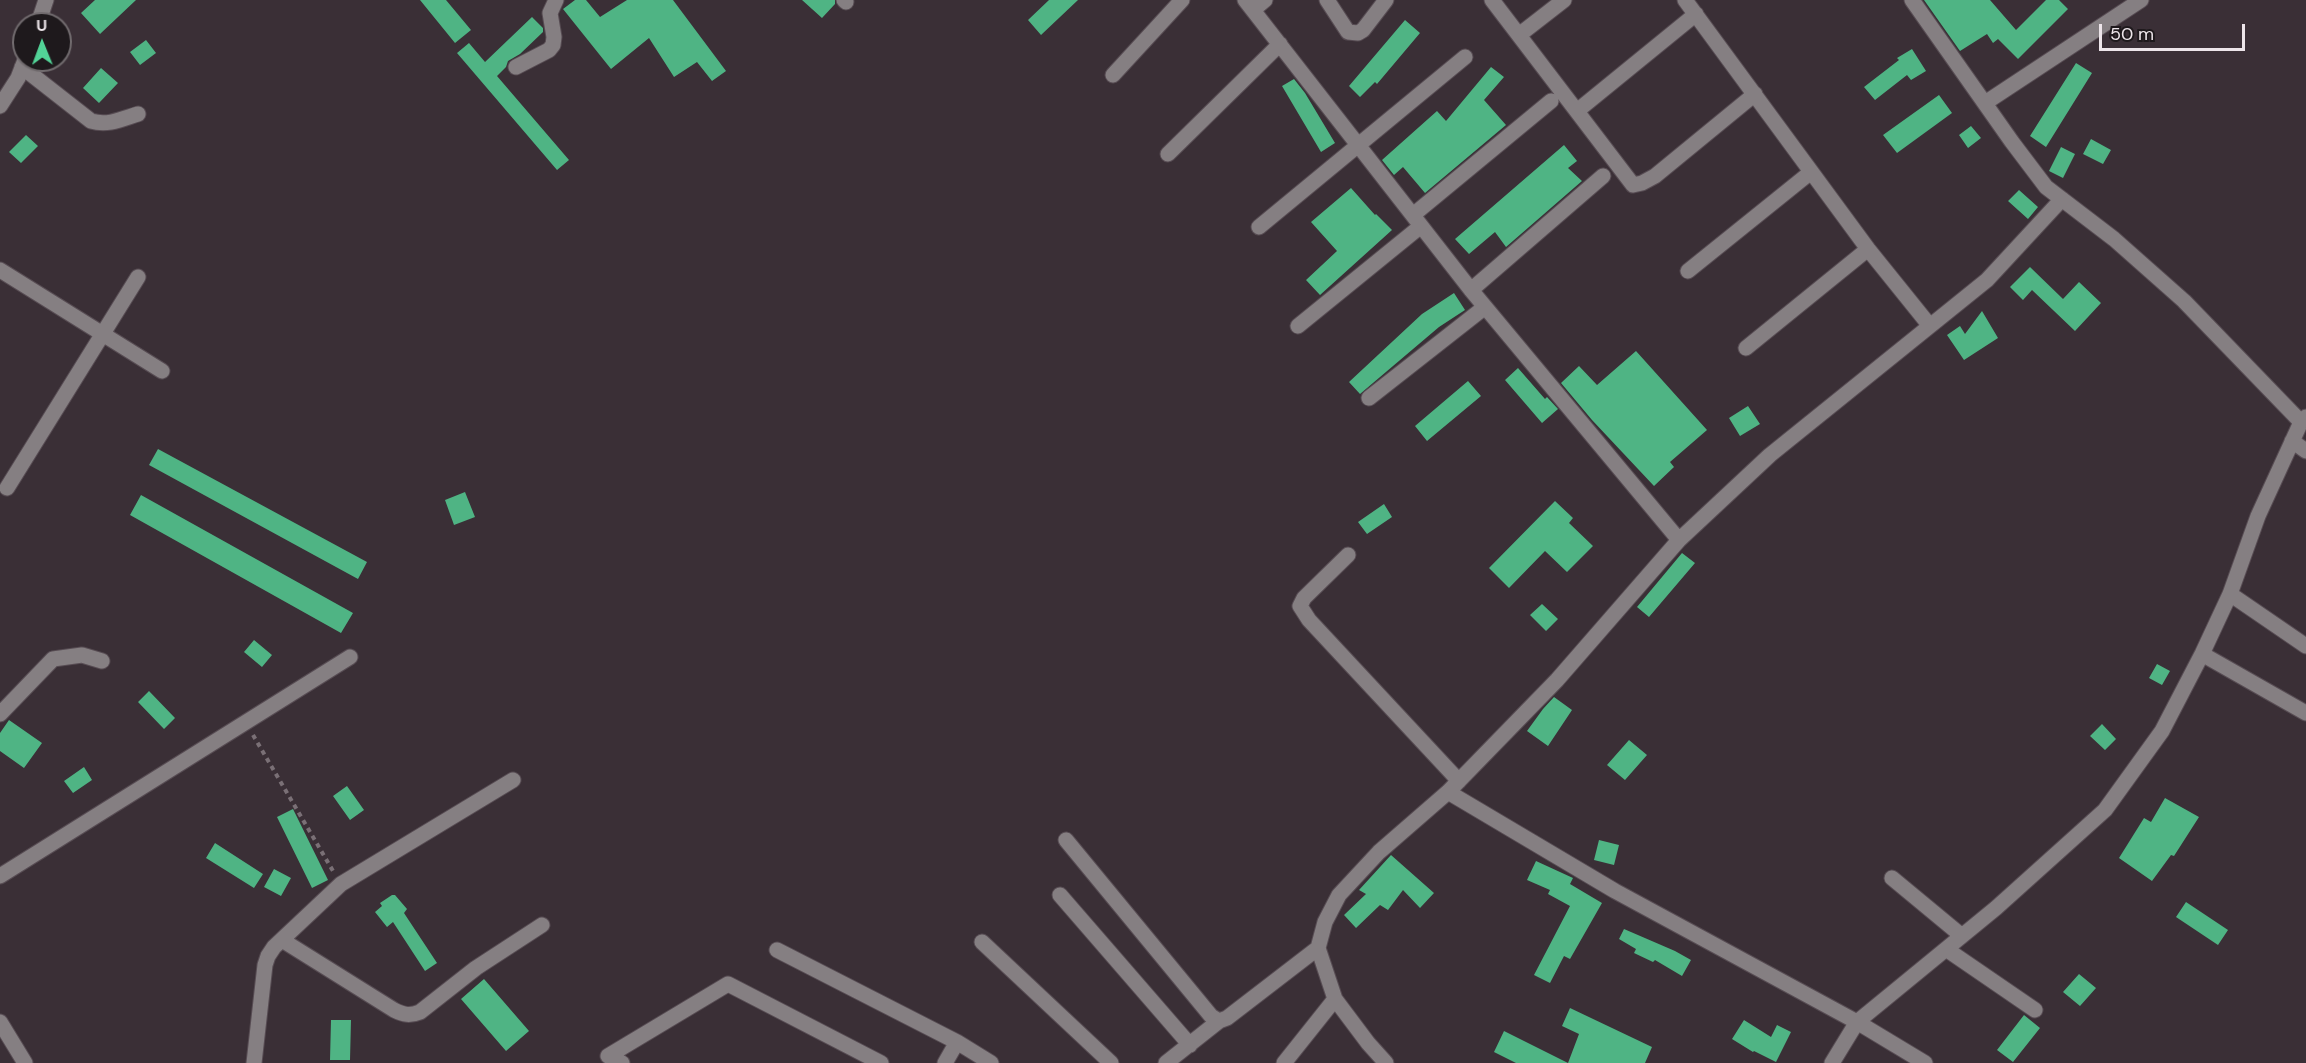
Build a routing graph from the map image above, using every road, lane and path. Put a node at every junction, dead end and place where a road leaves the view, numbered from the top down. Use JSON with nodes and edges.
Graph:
{"nodes":[{"id":1,"x":556,"y":0,"type":"edge"},
{"id":2,"x":1182,"y":0,"type":"edge"},
{"id":3,"x":1327,"y":0,"type":"edge"},
{"id":4,"x":1386,"y":0,"type":"edge"},
{"id":5,"x":1492,"y":0,"type":"edge"},
{"id":6,"x":1564,"y":0,"type":"edge"},
{"id":7,"x":1685,"y":0,"type":"edge"},
{"id":8,"x":1912,"y":0,"type":"edge"},
{"id":9,"x":2141,"y":0,"type":"edge"},
{"id":10,"x":1254,"y":3,"type":"edge"},
{"id":11,"x":1696,"y":14,"type":"junction"},
{"id":12,"x":1519,"y":35,"type":"junction"},
{"id":13,"x":1280,"y":44,"type":"junction"},
{"id":14,"x":1465,"y":57,"type":"dead end"},
{"id":15,"x":516,"y":67,"type":"dead end"},
{"id":16,"x":20,"y":72,"type":"edge"},
{"id":17,"x":34,"y":72,"type":"edge"},
{"id":18,"x":1113,"y":75,"type":"dead end"},
{"id":19,"x":1755,"y":94,"type":"junction"},
{"id":20,"x":1551,"y":101,"type":"dead end"},
{"id":21,"x":1985,"y":103,"type":"junction"},
{"id":22,"x":0,"y":106,"type":"edge"},
{"id":23,"x":1577,"y":111,"type":"junction"},
{"id":24,"x":138,"y":114,"type":"dead end"},
{"id":25,"x":1359,"y":145,"type":"junction"},
{"id":26,"x":1168,"y":154,"type":"dead end"},
{"id":27,"x":1811,"y":172,"type":"junction"},
{"id":28,"x":1603,"y":176,"type":"dead end"},
{"id":29,"x":2062,"y":199,"type":"junction"},
{"id":30,"x":1417,"y":220,"type":"junction"},
{"id":31,"x":1259,"y":227,"type":"dead end"},
{"id":32,"x":1868,"y":249,"type":"junction"},
{"id":33,"x":0,"y":270,"type":"edge"},
{"id":34,"x":1688,"y":271,"type":"dead end"},
{"id":35,"x":138,"y":277,"type":"dead end"},
{"id":36,"x":1471,"y":290,"type":"junction"},
{"id":37,"x":1485,"y":306,"type":"junction"},
{"id":38,"x":1298,"y":326,"type":"dead end"},
{"id":39,"x":1930,"y":326,"type":"junction"},
{"id":40,"x":104,"y":335,"type":"junction"},
{"id":41,"x":1746,"y":348,"type":"dead end"},
{"id":42,"x":162,"y":371,"type":"dead end"},
{"id":43,"x":1369,"y":398,"type":"dead end"},
{"id":44,"x":2303,"y":420,"type":"edge"},
{"id":45,"x":2292,"y":441,"type":"junction"},
{"id":46,"x":2306,"y":451,"type":"edge"},
{"id":47,"x":8,"y":488,"type":"dead end"},
{"id":48,"x":1679,"y":540,"type":"junction"},
{"id":49,"x":1348,"y":555,"type":"dead end"},
{"id":50,"x":2229,"y":594,"type":"junction"},
{"id":51,"x":2306,"y":646,"type":"edge"},
{"id":52,"x":2202,"y":654,"type":"junction"},
{"id":53,"x":350,"y":657,"type":"dead end"},
{"id":54,"x":102,"y":661,"type":"dead end"},
{"id":55,"x":2306,"y":712,"type":"edge"},
{"id":56,"x":0,"y":714,"type":"edge"},
{"id":57,"x":246,"y":722,"type":"junction"},
{"id":58,"x":513,"y":780,"type":"dead end"},
{"id":59,"x":1453,"y":786,"type":"junction"},
{"id":60,"x":1066,"y":840,"type":"dead end"},
{"id":61,"x":0,"y":876,"type":"edge"},
{"id":62,"x":1892,"y":878,"type":"dead end"},
{"id":63,"x":341,"y":884,"type":"junction"},
{"id":64,"x":1060,"y":895,"type":"dead end"},
{"id":65,"x":542,"y":925,"type":"dead end"},
{"id":66,"x":1962,"y":936,"type":"junction"},
{"id":67,"x":282,"y":940,"type":"junction"},
{"id":68,"x":982,"y":942,"type":"dead end"},
{"id":69,"x":1318,"y":948,"type":"junction"},
{"id":70,"x":1946,"y":949,"type":"junction"},
{"id":71,"x":777,"y":950,"type":"dead end"},
{"id":72,"x":1335,"y":999,"type":"junction"},
{"id":73,"x":2035,"y":1010,"type":"dead end"},
{"id":74,"x":1219,"y":1021,"type":"junction"},
{"id":75,"x":0,"y":1022,"type":"edge"},
{"id":76,"x":1857,"y":1022,"type":"junction"},
{"id":77,"x":957,"y":1042,"type":"junction"},
{"id":78,"x":1190,"y":1045,"type":"junction"},
{"id":79,"x":25,"y":1063,"type":"edge"},
{"id":80,"x":254,"y":1063,"type":"edge"},
{"id":81,"x":622,"y":1063,"type":"edge"},
{"id":82,"x":881,"y":1063,"type":"edge"},
{"id":83,"x":945,"y":1063,"type":"edge"},
{"id":84,"x":991,"y":1063,"type":"edge"},
{"id":85,"x":1111,"y":1063,"type":"edge"},
{"id":86,"x":1166,"y":1063,"type":"edge"},
{"id":87,"x":1284,"y":1063,"type":"edge"},
{"id":88,"x":1386,"y":1063,"type":"edge"},
{"id":89,"x":1832,"y":1063,"type":"edge"},
{"id":90,"x":1925,"y":1063,"type":"edge"}],
"edges":[{"from":1,"to":15,"type":"street"},
{"from":2,"to":18,"type":"street"},
{"from":3,"to":4,"type":"street"},
{"from":5,"to":12,"type":"street"},
{"from":6,"to":12,"type":"street"},
{"from":7,"to":11,"type":"street"},
{"from":8,"to":21,"type":"street"},
{"from":9,"to":21,"type":"street"},
{"from":10,"to":13,"type":"street"},
{"from":11,"to":19,"type":"street"},
{"from":11,"to":23,"type":"street"},
{"from":12,"to":23,"type":"street"},
{"from":13,"to":25,"type":"street"},
{"from":13,"to":26,"type":"street"},
{"from":14,"to":25,"type":"street"},
{"from":16,"to":22,"type":"street"},
{"from":17,"to":24,"type":"street"},
{"from":19,"to":23,"type":"street"},
{"from":19,"to":27,"type":"street"},
{"from":20,"to":30,"type":"street"},
{"from":21,"to":29,"type":"street"},
{"from":25,"to":30,"type":"street"},
{"from":25,"to":31,"type":"street"},
{"from":27,"to":32,"type":"street"},
{"from":27,"to":34,"type":"street"},
{"from":28,"to":36,"type":"street"},
{"from":29,"to":39,"type":"street"},
{"from":29,"to":44,"type":"street"},
{"from":30,"to":36,"type":"street"},
{"from":30,"to":38,"type":"street"},
{"from":32,"to":39,"type":"street"},
{"from":32,"to":41,"type":"street"},
{"from":33,"to":40,"type":"street"},
{"from":35,"to":40,"type":"street"},
{"from":36,"to":37,"type":"street"},
{"from":37,"to":43,"type":"street"},
{"from":37,"to":48,"type":"street"},
{"from":39,"to":48,"type":"street"},
{"from":40,"to":42,"type":"street"},
{"from":40,"to":47,"type":"street"},
{"from":44,"to":45,"type":"street"},
{"from":45,"to":46,"type":"street"},
{"from":45,"to":50,"type":"street"},
{"from":48,"to":59,"type":"street"},
{"from":49,"to":59,"type":"street"},
{"from":50,"to":51,"type":"street"},
{"from":50,"to":52,"type":"street"},
{"from":52,"to":55,"type":"street"},
{"from":52,"to":66,"type":"street"},
{"from":53,"to":57,"type":"street"},
{"from":54,"to":56,"type":"street"},
{"from":57,"to":61,"type":"street"},
{"from":57,"to":63,"type":"path"},
{"from":58,"to":63,"type":"street"},
{"from":59,"to":69,"type":"street"},
{"from":59,"to":76,"type":"street"},
{"from":60,"to":74,"type":"street"},
{"from":62,"to":66,"type":"street"},
{"from":63,"to":67,"type":"street"},
{"from":64,"to":78,"type":"street"},
{"from":65,"to":67,"type":"street"},
{"from":66,"to":70,"type":"street"},
{"from":67,"to":80,"type":"street"},
{"from":68,"to":85,"type":"street"},
{"from":69,"to":72,"type":"street"},
{"from":69,"to":74,"type":"street"},
{"from":70,"to":73,"type":"street"},
{"from":70,"to":76,"type":"street"},
{"from":71,"to":77,"type":"street"},
{"from":72,"to":87,"type":"street"},
{"from":72,"to":88,"type":"street"},
{"from":74,"to":78,"type":"street"},
{"from":75,"to":79,"type":"street"},
{"from":76,"to":89,"type":"street"},
{"from":76,"to":90,"type":"street"},
{"from":77,"to":83,"type":"street"},
{"from":77,"to":84,"type":"street"},
{"from":78,"to":86,"type":"street"},
{"from":81,"to":82,"type":"street"}]}
